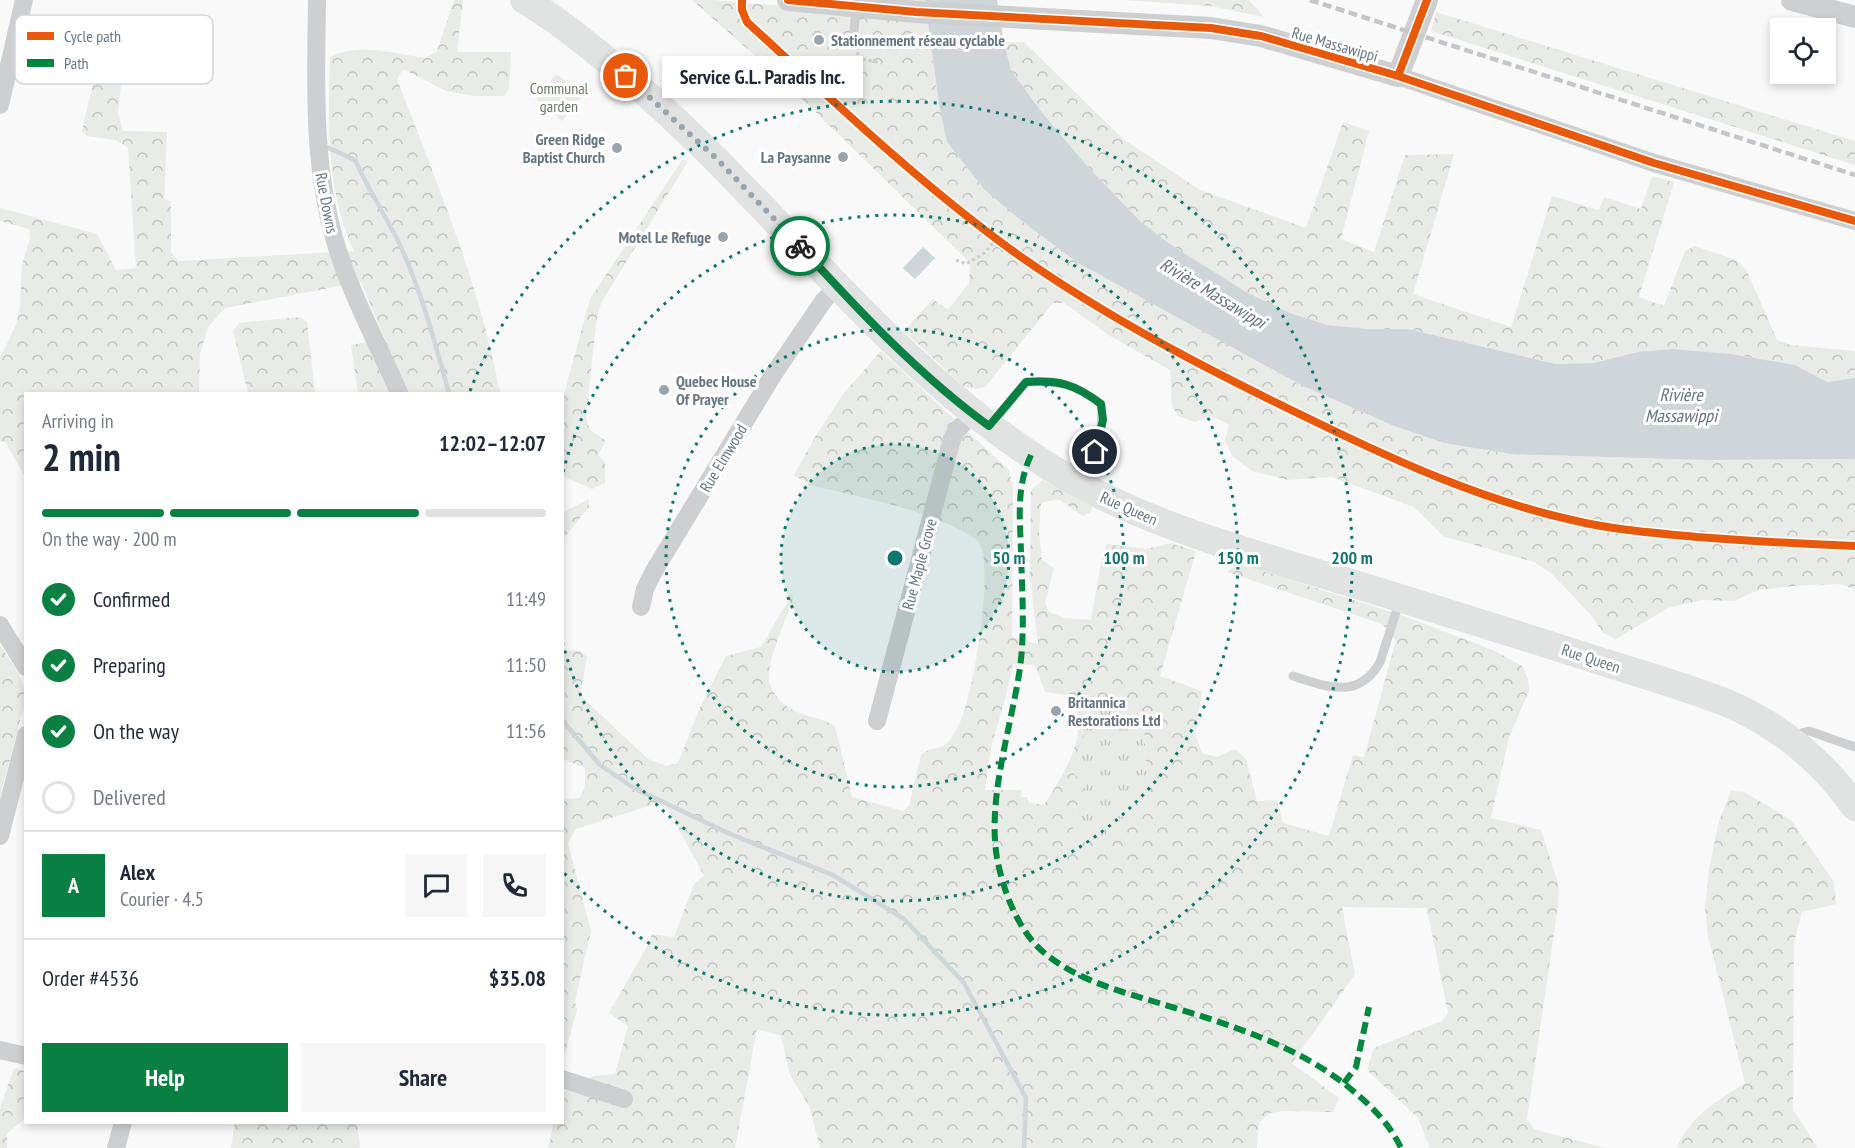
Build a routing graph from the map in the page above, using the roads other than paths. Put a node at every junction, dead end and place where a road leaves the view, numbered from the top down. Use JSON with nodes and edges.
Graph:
{"nodes":[{"id":1,"x":24,"y":0,"type":"edge"},
{"id":2,"x":317,"y":0,"type":"edge"},
{"id":3,"x":788,"y":0,"type":"edge"},
{"id":4,"x":1427,"y":0,"type":"edge"},
{"id":5,"x":1792,"y":0,"type":"edge"},
{"id":6,"x":541,"y":5,"type":"edge"},
{"id":7,"x":856,"y":7,"type":"junction"},
{"id":8,"x":21,"y":15,"type":"edge"},
{"id":9,"x":1855,"y":17,"type":"edge"},
{"id":10,"x":15,"y":39,"type":"edge"},
{"id":11,"x":856,"y":44,"type":"road end"},
{"id":12,"x":1398,"y":76,"type":"junction"},
{"id":13,"x":0,"y":105,"type":"edge"},
{"id":14,"x":1855,"y":221,"type":"edge"},
{"id":15,"x":837,"y":286,"type":"junction"},
{"id":16,"x":399,"y":392,"type":"edge"},
{"id":17,"x":981,"y":420,"type":"junction"},
{"id":18,"x":1084,"y":487,"type":"junction"},
{"id":19,"x":1401,"y":598,"type":"junction"},
{"id":20,"x":641,"y":607,"type":"dead end"},
{"id":21,"x":0,"y":624,"type":"edge"},
{"id":22,"x":24,"y":665,"type":"edge"},
{"id":23,"x":1293,"y":676,"type":"dead end"},
{"id":24,"x":877,"y":722,"type":"dead end"},
{"id":25,"x":1794,"y":741,"type":"junction"},
{"id":26,"x":24,"y":743,"type":"edge"},
{"id":27,"x":1855,"y":747,"type":"edge"},
{"id":28,"x":1855,"y":807,"type":"edge"},
{"id":29,"x":0,"y":836,"type":"edge"},
{"id":30,"x":0,"y":1050,"type":"edge"},
{"id":31,"x":24,"y":1056,"type":"edge"},
{"id":32,"x":564,"y":1080,"type":"edge"},
{"id":33,"x":624,"y":1099,"type":"dead end"},
{"id":34,"x":122,"y":1124,"type":"edge"},
{"id":35,"x":116,"y":1148,"type":"edge"}],
"edges":[{"from":1,"to":8,"type":"street"},
{"from":2,"to":16,"type":"street","name":"Rue Downs"},
{"from":3,"to":7,"type":"street","name":"Rue Massawippi"},
{"from":4,"to":12,"type":"street"},
{"from":5,"to":9,"type":"street"},
{"from":6,"to":15,"type":"main road","name":"Rue Queen"},
{"from":7,"to":11,"type":"lane"},
{"from":7,"to":12,"type":"street","name":"Rue Massawippi"},
{"from":10,"to":13,"type":"street"},
{"from":12,"to":14,"type":"street","name":"Rue Massawippi"},
{"from":15,"to":17,"type":"main road","name":"Rue Queen"},
{"from":15,"to":20,"type":"street","name":"Rue Elmwood"},
{"from":17,"to":18,"type":"main road","name":"Rue Queen"},
{"from":17,"to":18,"type":"lane"},
{"from":17,"to":24,"type":"street","name":"Rue Maple Grove"},
{"from":18,"to":19,"type":"main road","name":"Rue Queen"},
{"from":19,"to":23,"type":"lane"},
{"from":19,"to":25,"type":"main road","name":"Rue Queen"},
{"from":21,"to":22,"type":"street"},
{"from":25,"to":27,"type":"lane"},
{"from":25,"to":28,"type":"main road","name":"Rue Queen"},
{"from":26,"to":29,"type":"street"},
{"from":30,"to":31,"type":"street"},
{"from":32,"to":33,"type":"street"},
{"from":34,"to":35,"type":"street"}]}
